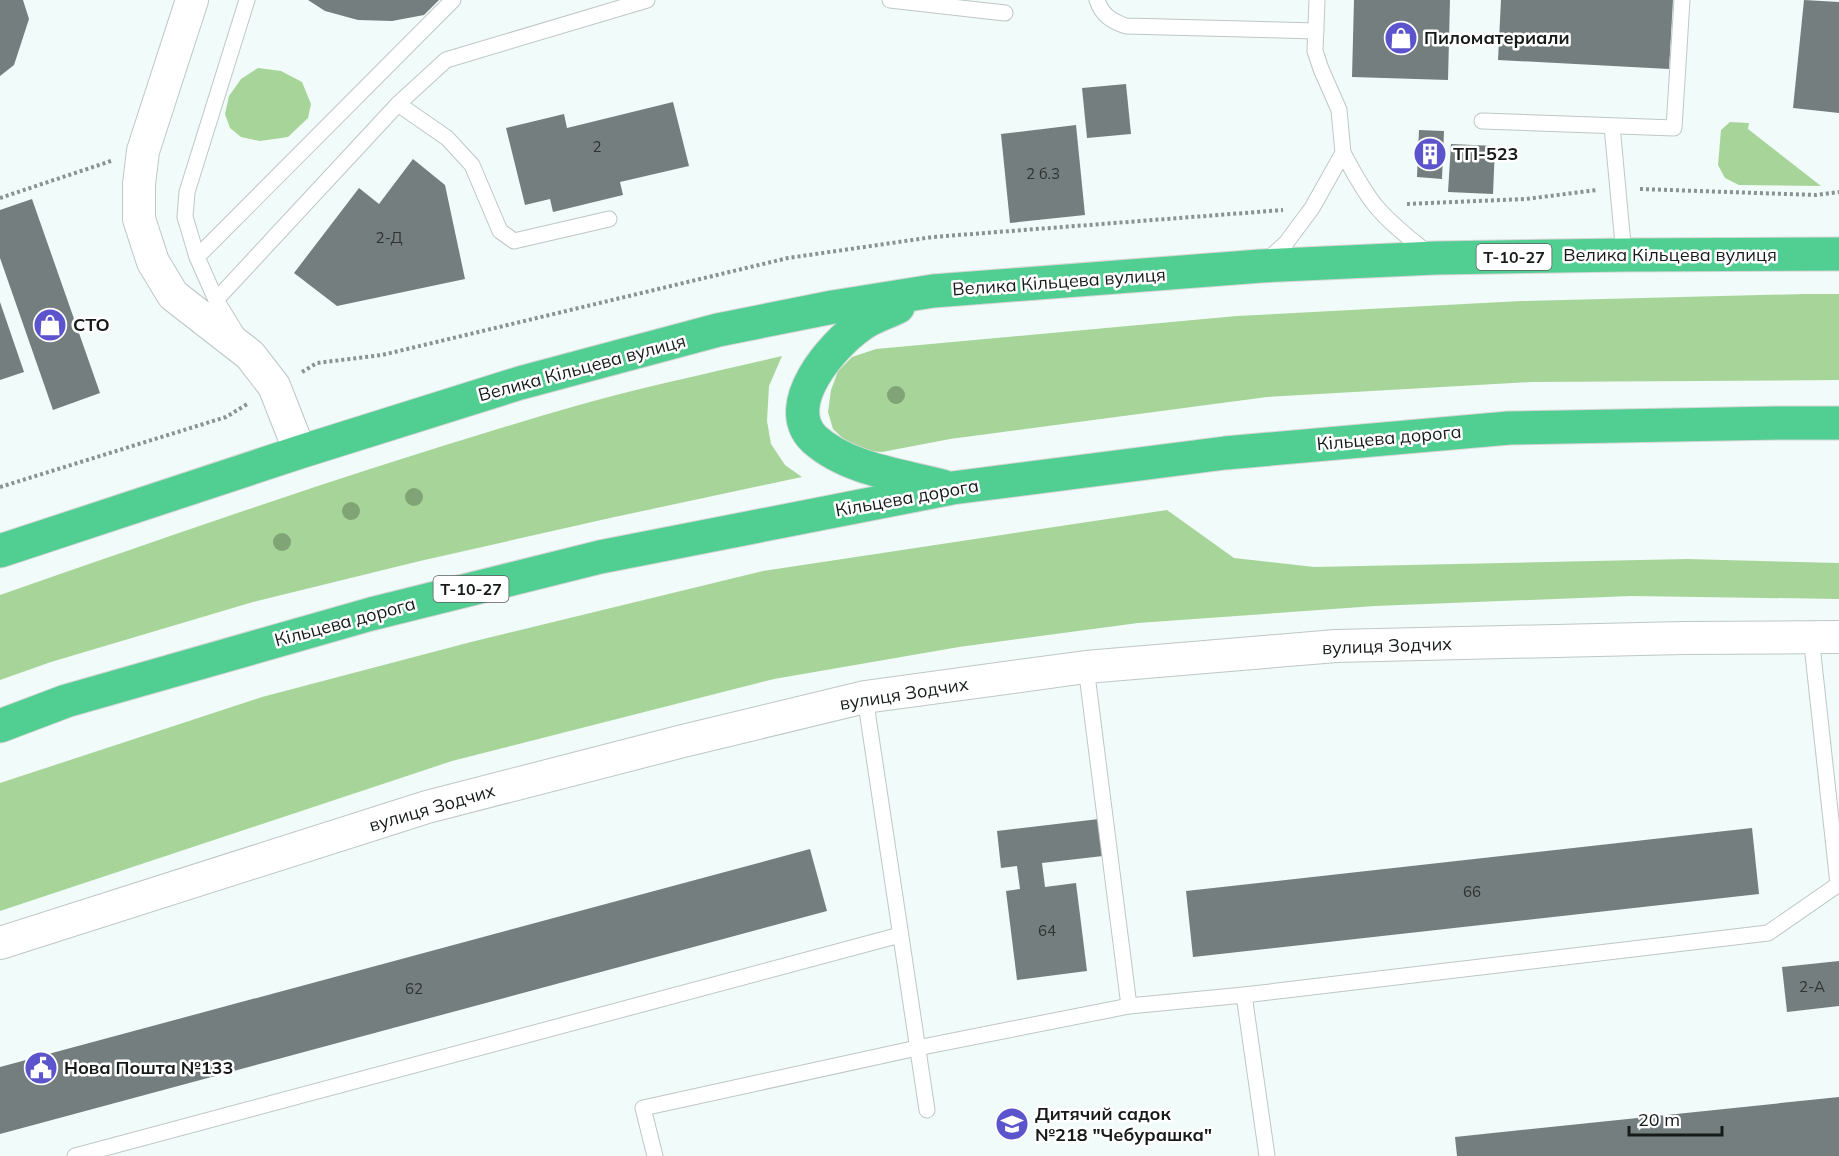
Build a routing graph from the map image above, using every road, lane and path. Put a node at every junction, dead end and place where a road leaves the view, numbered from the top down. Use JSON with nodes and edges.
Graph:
{"nodes":[{"id":1,"x":192,"y":0,"type":"edge"},
{"id":2,"x":247,"y":0,"type":"edge"},
{"id":3,"x":453,"y":0,"type":"edge"},
{"id":4,"x":647,"y":0,"type":"edge"},
{"id":5,"x":890,"y":0,"type":"edge"},
{"id":6,"x":1097,"y":0,"type":"edge"},
{"id":7,"x":1317,"y":0,"type":"edge"},
{"id":8,"x":1682,"y":0,"type":"edge"},
{"id":9,"x":1005,"y":13,"type":"dead end"},
{"id":10,"x":1316,"y":31,"type":"junction"},
{"id":11,"x":398,"y":104,"type":"junction"},
{"id":12,"x":1482,"y":121,"type":"dead end"},
{"id":13,"x":1612,"y":126,"type":"junction"},
{"id":14,"x":143,"y":151,"type":"junction"},
{"id":15,"x":1343,"y":153,"type":"junction"},
{"id":16,"x":0,"y":198,"type":"edge"},
{"id":17,"x":609,"y":219,"type":"dead end"},
{"id":18,"x":1839,"y":254,"type":"edge"},
{"id":19,"x":1624,"y":255,"type":"junction"},
{"id":20,"x":197,"y":257,"type":"junction"},
{"id":21,"x":1435,"y":258,"type":"junction"},
{"id":22,"x":1261,"y":266,"type":"junction"},
{"id":23,"x":933,"y":291,"type":"junction"},
{"id":24,"x":216,"y":300,"type":"junction"},
{"id":25,"x":250,"y":355,"type":"junction"},
{"id":26,"x":1839,"y":423,"type":"edge"},
{"id":27,"x":300,"y":452,"type":"junction"},
{"id":28,"x":952,"y":488,"type":"junction"},
{"id":29,"x":0,"y":551,"type":"edge"},
{"id":30,"x":1825,"y":637,"type":"edge"},
{"id":31,"x":1086,"y":667,"type":"junction"},
{"id":32,"x":865,"y":698,"type":"junction"},
{"id":33,"x":0,"y":726,"type":"edge"},
{"id":34,"x":1838,"y":884,"type":"edge"},
{"id":35,"x":900,"y":935,"type":"junction"},
{"id":36,"x":0,"y":943,"type":"edge"},
{"id":37,"x":1244,"y":995,"type":"junction"},
{"id":38,"x":1129,"y":1006,"type":"junction"},
{"id":39,"x":917,"y":1048,"type":"junction"},
{"id":40,"x":927,"y":1110,"type":"dead end"},
{"id":41,"x":75,"y":1156,"type":"edge"},
{"id":42,"x":655,"y":1156,"type":"edge"},
{"id":43,"x":1267,"y":1156,"type":"edge"}],
"edges":[{"from":1,"to":14,"type":"street"},
{"from":2,"to":20,"type":"lane"},
{"from":3,"to":20,"type":"lane"},
{"from":4,"to":11,"type":"lane"},
{"from":5,"to":9,"type":"lane"},
{"from":6,"to":10,"type":"lane"},
{"from":7,"to":10,"type":"lane"},
{"from":8,"to":13,"type":"lane"},
{"from":10,"to":15,"type":"lane"},
{"from":11,"to":17,"type":"lane"},
{"from":11,"to":24,"type":"lane"},
{"from":12,"to":13,"type":"lane"},
{"from":13,"to":19,"type":"lane"},
{"from":14,"to":16,"type":"path"},
{"from":14,"to":25,"type":"street"},
{"from":15,"to":21,"type":"lane"},
{"from":15,"to":22,"type":"lane"},
{"from":18,"to":19,"type":"highway","name":"Велика Кільцева вулиця","number":"Т-10-27"},
{"from":19,"to":21,"type":"highway","name":"Велика Кільцева вулиця","number":"Т-10-27"},
{"from":20,"to":24,"type":"lane"},
{"from":21,"to":22,"type":"highway","name":"Велика Кільцева вулиця","number":"Т-10-27"},
{"from":22,"to":23,"type":"highway","name":"Велика Кільцева вулиця","number":"Т-10-27"},
{"from":23,"to":27,"type":"highway","name":"Велика Кільцева вулиця","number":"Т-10-27"},
{"from":23,"to":28,"type":"highway"},
{"from":24,"to":25,"type":"lane"},
{"from":25,"to":27,"type":"street"},
{"from":26,"to":28,"type":"highway","name":"Кільцева дорога","number":"Т-10-27"},
{"from":27,"to":29,"type":"highway","name":"Велика Кільцева вулиця","number":"Т-10-27"},
{"from":28,"to":33,"type":"highway","name":"Кільцева дорога","number":"Т-10-27"},
{"from":30,"to":31,"type":"street","name":"вулиця Зодчих"},
{"from":30,"to":34,"type":"lane"},
{"from":31,"to":32,"type":"street","name":"вулиця Зодчих"},
{"from":31,"to":38,"type":"lane"},
{"from":32,"to":35,"type":"lane"},
{"from":32,"to":36,"type":"street","name":"вулиця Зодчих"},
{"from":34,"to":37,"type":"lane"},
{"from":35,"to":39,"type":"lane"},
{"from":35,"to":41,"type":"lane"},
{"from":37,"to":38,"type":"lane"},
{"from":37,"to":43,"type":"lane"},
{"from":38,"to":39,"type":"lane"},
{"from":39,"to":40,"type":"lane"},
{"from":39,"to":42,"type":"lane"}]}
